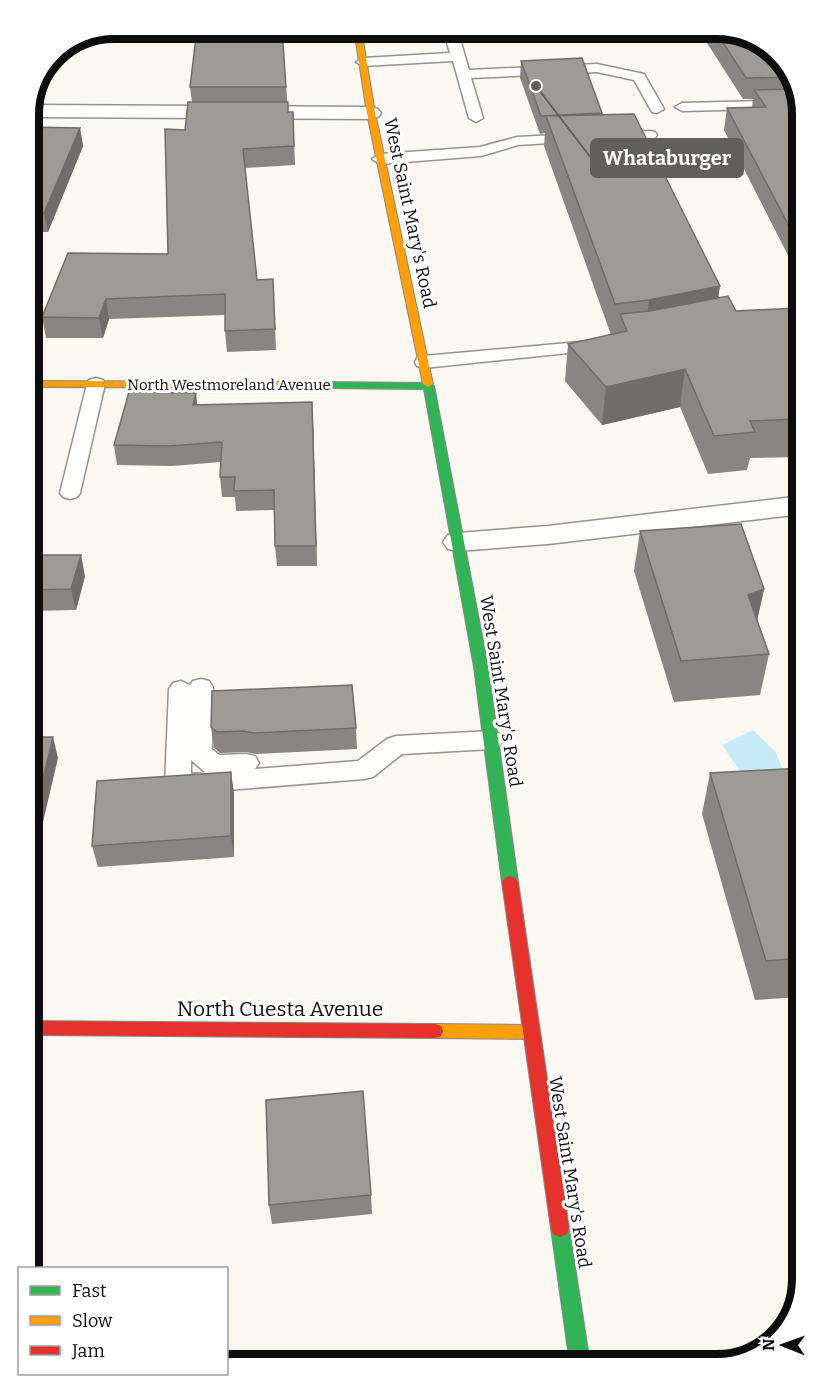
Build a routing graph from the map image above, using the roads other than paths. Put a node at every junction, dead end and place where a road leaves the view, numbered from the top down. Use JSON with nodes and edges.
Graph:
{"nodes":[{"id":1,"x":359,"y":39,"type":"edge"},
{"id":2,"x":453,"y":39,"type":"edge"},
{"id":3,"x":459,"y":57,"type":"junction"},
{"id":4,"x":363,"y":62,"type":"junction"},
{"id":5,"x":464,"y":74,"type":"junction"},
{"id":6,"x":791,"y":104,"type":"edge"},
{"id":7,"x":682,"y":107,"type":"dead end"},
{"id":8,"x":657,"y":109,"type":"dead end"},
{"id":9,"x":39,"y":111,"type":"edge"},
{"id":10,"x":371,"y":112,"type":"junction"},
{"id":11,"x":476,"y":118,"type":"dead end"},
{"id":12,"x":650,"y":135,"type":"dead end"},
{"id":13,"x":380,"y":159,"type":"junction"},
{"id":14,"x":622,"y":343,"type":"edge"},
{"id":15,"x":424,"y":362,"type":"junction"},
{"id":16,"x":39,"y":384,"type":"edge"},
{"id":17,"x":96,"y":384,"type":"junction"},
{"id":18,"x":429,"y":386,"type":"junction"},
{"id":19,"x":70,"y":493,"type":"dead end"},
{"id":20,"x":792,"y":506,"type":"edge"},
{"id":21,"x":458,"y":542,"type":"junction"},
{"id":22,"x":491,"y":740,"type":"junction"},
{"id":23,"x":381,"y":756,"type":"junction"},
{"id":24,"x":39,"y":1028,"type":"edge"},
{"id":25,"x":530,"y":1032,"type":"junction"},
{"id":26,"x":578,"y":1354,"type":"edge"}],
"edges":[{"from":1,"to":4,"type":"main road","name":"West Saint Mary's Road"},
{"from":2,"to":3,"type":"lane"},
{"from":3,"to":4,"type":"lane"},
{"from":3,"to":5,"type":"lane"},
{"from":4,"to":10,"type":"main road","name":"West Saint Mary's Road"},
{"from":5,"to":8,"type":"lane"},
{"from":5,"to":11,"type":"lane"},
{"from":6,"to":7,"type":"lane"},
{"from":9,"to":10,"type":"street"},
{"from":10,"to":13,"type":"main road","name":"West Saint Mary's Road"},
{"from":12,"to":13,"type":"lane"},
{"from":13,"to":15,"type":"main road","name":"West Saint Mary's Road"},
{"from":14,"to":15,"type":"lane"},
{"from":15,"to":18,"type":"main road","name":"West Saint Mary's Road"},
{"from":16,"to":17,"type":"main road","name":"North Westmoreland Avenue"},
{"from":17,"to":18,"type":"main road","name":"North Westmoreland Avenue"},
{"from":17,"to":19,"type":"lane"},
{"from":18,"to":21,"type":"main road","name":"West Saint Mary's Road"},
{"from":20,"to":21,"type":"street"},
{"from":21,"to":22,"type":"main road","name":"West Saint Mary's Road"},
{"from":22,"to":23,"type":"lane"},
{"from":22,"to":25,"type":"main road","name":"West Saint Mary's Road"},
{"from":23,"to":23,"type":"lane"},
{"from":24,"to":25,"type":"main road","name":"North Cuesta Avenue"},
{"from":25,"to":26,"type":"main road","name":"West Saint Mary's Road"}]}
